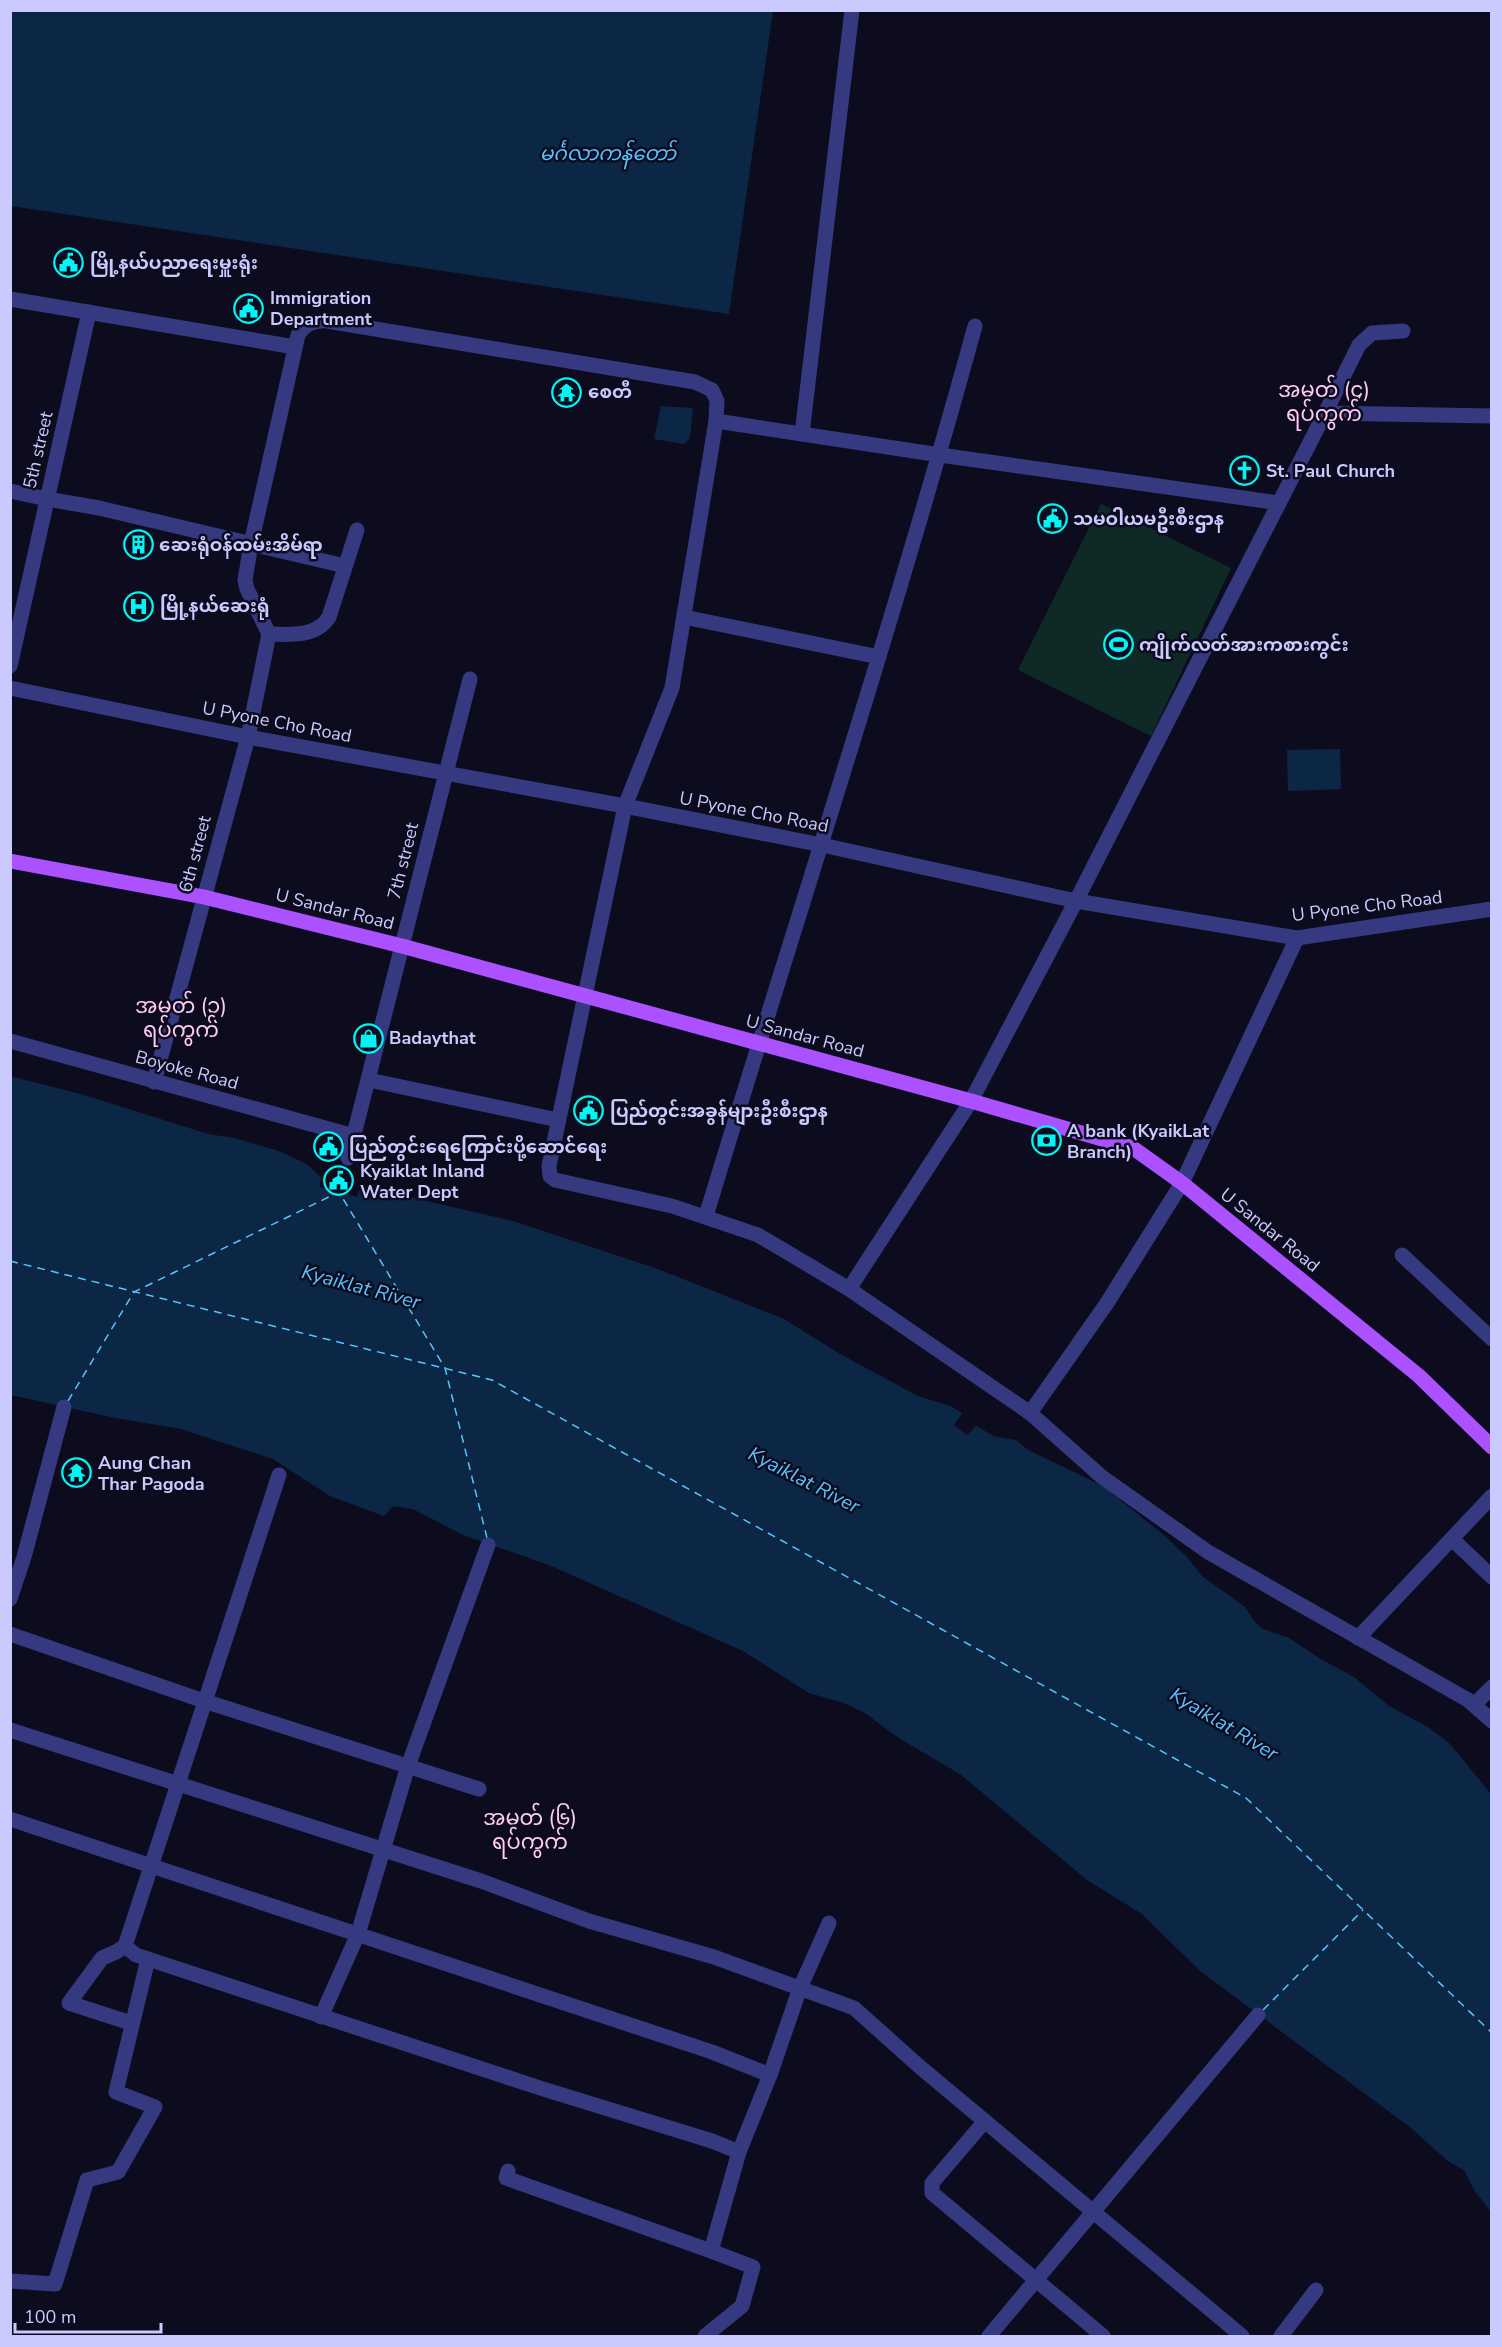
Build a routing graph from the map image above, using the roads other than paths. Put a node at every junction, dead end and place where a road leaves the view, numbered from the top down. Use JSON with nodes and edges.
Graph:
{"nodes":[{"id":1,"x":852,"y":10,"type":"edge"},
{"id":2,"x":10,"y":299,"type":"edge"},
{"id":3,"x":89,"y":312,"type":"junction"},
{"id":4,"x":975,"y":326,"type":"dead end"},
{"id":5,"x":1403,"y":331,"type":"dead end"},
{"id":6,"x":295,"y":347,"type":"junction"},
{"id":7,"x":1325,"y":413,"type":"junction"},
{"id":8,"x":1491,"y":416,"type":"edge"},
{"id":9,"x":716,"y":421,"type":"junction"},
{"id":10,"x":802,"y":434,"type":"junction"},
{"id":11,"x":940,"y":455,"type":"junction"},
{"id":12,"x":10,"y":490,"type":"edge"},
{"id":13,"x":47,"y":500,"type":"junction"},
{"id":14,"x":1279,"y":503,"type":"junction"},
{"id":15,"x":357,"y":530,"type":"dead end"},
{"id":16,"x":251,"y":544,"type":"junction"},
{"id":17,"x":345,"y":567,"type":"junction"},
{"id":18,"x":684,"y":617,"type":"junction"},
{"id":19,"x":269,"y":634,"type":"junction"},
{"id":20,"x":879,"y":657,"type":"junction"},
{"id":21,"x":10,"y":666,"type":"edge"},
{"id":22,"x":470,"y":679,"type":"dead end"},
{"id":23,"x":10,"y":688,"type":"edge"},
{"id":24,"x":248,"y":737,"type":"junction"},
{"id":25,"x":446,"y":774,"type":"junction"},
{"id":26,"x":625,"y":806,"type":"junction"},
{"id":27,"x":822,"y":845,"type":"junction"},
{"id":28,"x":10,"y":861,"type":"edge"},
{"id":29,"x":204,"y":897,"type":"junction"},
{"id":30,"x":1076,"y":901,"type":"junction"},
{"id":31,"x":1491,"y":909,"type":"edge"},
{"id":32,"x":1297,"y":938,"type":"junction"},
{"id":33,"x":402,"y":946,"type":"junction"},
{"id":34,"x":585,"y":996,"type":"junction"},
{"id":35,"x":10,"y":1041,"type":"edge"},
{"id":36,"x":759,"y":1043,"type":"junction"},
{"id":37,"x":369,"y":1080,"type":"junction"},
{"id":38,"x":154,"y":1082,"type":"junction"},
{"id":39,"x":971,"y":1101,"type":"junction"},
{"id":40,"x":558,"y":1120,"type":"junction"},
{"id":41,"x":354,"y":1136,"type":"junction"},
{"id":42,"x":348,"y":1158,"type":"dead end"},
{"id":43,"x":1182,"y":1183,"type":"junction"},
{"id":44,"x":706,"y":1216,"type":"junction"},
{"id":45,"x":1402,"y":1256,"type":"dead end"},
{"id":46,"x":849,"y":1289,"type":"junction"},
{"id":47,"x":1491,"y":1339,"type":"edge"},
{"id":48,"x":64,"y":1407,"type":"dead end"},
{"id":49,"x":1030,"y":1413,"type":"junction"},
{"id":50,"x":1491,"y":1447,"type":"edge"},
{"id":51,"x":279,"y":1475,"type":"dead end"},
{"id":52,"x":1491,"y":1496,"type":"edge"},
{"id":53,"x":1452,"y":1539,"type":"junction"},
{"id":54,"x":488,"y":1545,"type":"dead end"},
{"id":55,"x":1491,"y":1577,"type":"edge"},
{"id":56,"x":10,"y":1599,"type":"edge"},
{"id":57,"x":10,"y":1634,"type":"edge"},
{"id":58,"x":1358,"y":1638,"type":"junction"},
{"id":59,"x":1491,"y":1687,"type":"edge"},
{"id":60,"x":204,"y":1701,"type":"junction"},
{"id":61,"x":1474,"y":1705,"type":"junction"},
{"id":62,"x":1491,"y":1721,"type":"edge"},
{"id":63,"x":10,"y":1730,"type":"edge"},
{"id":64,"x":408,"y":1766,"type":"junction"},
{"id":65,"x":177,"y":1783,"type":"junction"},
{"id":66,"x":479,"y":1789,"type":"dead end"},
{"id":67,"x":10,"y":1819,"type":"edge"},
{"id":68,"x":384,"y":1849,"type":"junction"},
{"id":69,"x":151,"y":1865,"type":"junction"},
{"id":70,"x":829,"y":1923,"type":"dead end"},
{"id":71,"x":358,"y":1934,"type":"junction"},
{"id":72,"x":125,"y":1946,"type":"junction"},
{"id":73,"x":148,"y":1959,"type":"junction"},
{"id":74,"x":800,"y":1988,"type":"junction"},
{"id":75,"x":1258,"y":2015,"type":"dead end"},
{"id":76,"x":321,"y":2017,"type":"junction"},
{"id":77,"x":131,"y":2023,"type":"junction"},
{"id":78,"x":770,"y":2075,"type":"junction"},
{"id":79,"x":986,"y":2121,"type":"junction"},
{"id":80,"x":739,"y":2152,"type":"junction"},
{"id":81,"x":507,"y":2171,"type":"dead end"},
{"id":82,"x":1095,"y":2212,"type":"junction"},
{"id":83,"x":711,"y":2251,"type":"junction"},
{"id":84,"x":10,"y":2281,"type":"edge"},
{"id":85,"x":1037,"y":2282,"type":"junction"},
{"id":86,"x":1316,"y":2289,"type":"dead end"},
{"id":87,"x":705,"y":2337,"type":"edge"},
{"id":88,"x":989,"y":2337,"type":"edge"},
{"id":89,"x":1103,"y":2337,"type":"edge"},
{"id":90,"x":1242,"y":2337,"type":"edge"},
{"id":91,"x":1281,"y":2337,"type":"edge"}],
"edges":[{"from":1,"to":10,"type":"street"},
{"from":2,"to":3,"type":"street"},
{"from":3,"to":6,"type":"street"},
{"from":3,"to":13,"type":"street","name":"5th street"},
{"from":4,"to":11,"type":"street"},
{"from":5,"to":7,"type":"street"},
{"from":6,"to":9,"type":"street"},
{"from":6,"to":16,"type":"street"},
{"from":7,"to":8,"type":"street"},
{"from":7,"to":14,"type":"street"},
{"from":9,"to":10,"type":"street"},
{"from":9,"to":18,"type":"street"},
{"from":10,"to":11,"type":"street"},
{"from":11,"to":14,"type":"street"},
{"from":11,"to":20,"type":"street"},
{"from":12,"to":13,"type":"street"},
{"from":13,"to":16,"type":"street"},
{"from":13,"to":21,"type":"street","name":"5th street"},
{"from":14,"to":30,"type":"street"},
{"from":15,"to":17,"type":"street"},
{"from":16,"to":17,"type":"street"},
{"from":16,"to":19,"type":"street"},
{"from":17,"to":19,"type":"street"},
{"from":18,"to":20,"type":"street"},
{"from":18,"to":26,"type":"street"},
{"from":19,"to":24,"type":"street","name":"6th street"},
{"from":20,"to":27,"type":"street"},
{"from":22,"to":25,"type":"street","name":"7th street"},
{"from":23,"to":24,"type":"street","name":"U Pyone Cho Road"},
{"from":24,"to":25,"type":"street","name":"U Pyone Cho Road"},
{"from":24,"to":29,"type":"street","name":"6th street"},
{"from":25,"to":26,"type":"street","name":"U Pyone Cho Road"},
{"from":25,"to":33,"type":"street","name":"7th street"},
{"from":26,"to":27,"type":"street","name":"U Pyone Cho Road"},
{"from":26,"to":34,"type":"street"},
{"from":27,"to":30,"type":"street","name":"U Pyone Cho Road"},
{"from":27,"to":36,"type":"street"},
{"from":28,"to":29,"type":"main road","name":"U Sandar Road"},
{"from":29,"to":33,"type":"main road","name":"U Sandar Road"},
{"from":29,"to":38,"type":"street","name":"6th street"},
{"from":30,"to":32,"type":"street","name":"U Pyone Cho Road"},
{"from":30,"to":39,"type":"street"},
{"from":31,"to":32,"type":"street","name":"U Pyone Cho Road"},
{"from":32,"to":43,"type":"street"},
{"from":33,"to":34,"type":"main road","name":"U Sandar Road"},
{"from":33,"to":37,"type":"street","name":"7th street"},
{"from":34,"to":36,"type":"main road","name":"U Sandar Road"},
{"from":34,"to":40,"type":"street"},
{"from":35,"to":38,"type":"street","name":"Boyoke Road"},
{"from":36,"to":39,"type":"main road","name":"U Sandar Road"},
{"from":36,"to":44,"type":"street"},
{"from":37,"to":40,"type":"street"},
{"from":37,"to":41,"type":"street","name":"7th street"},
{"from":38,"to":41,"type":"street","name":"Boyoke Road"},
{"from":39,"to":43,"type":"main road","name":"U Sandar Road"},
{"from":39,"to":46,"type":"street"},
{"from":40,"to":44,"type":"street"},
{"from":41,"to":42,"type":"street","name":"7th street"},
{"from":43,"to":49,"type":"street"},
{"from":43,"to":50,"type":"main road","name":"U Sandar Road"},
{"from":44,"to":46,"type":"street"},
{"from":45,"to":47,"type":"street"},
{"from":46,"to":49,"type":"street"},
{"from":48,"to":56,"type":"street"},
{"from":49,"to":58,"type":"street"},
{"from":51,"to":60,"type":"street"},
{"from":52,"to":53,"type":"street"},
{"from":53,"to":55,"type":"street"},
{"from":53,"to":58,"type":"street"},
{"from":54,"to":64,"type":"street"},
{"from":57,"to":60,"type":"street"},
{"from":58,"to":61,"type":"street"},
{"from":59,"to":61,"type":"street"},
{"from":60,"to":64,"type":"street"},
{"from":60,"to":65,"type":"street"},
{"from":61,"to":62,"type":"street"},
{"from":63,"to":65,"type":"street"},
{"from":64,"to":66,"type":"street"},
{"from":64,"to":68,"type":"street"},
{"from":65,"to":68,"type":"street"},
{"from":65,"to":69,"type":"street"},
{"from":67,"to":69,"type":"street"},
{"from":68,"to":71,"type":"street"},
{"from":68,"to":74,"type":"street"},
{"from":69,"to":71,"type":"street"},
{"from":69,"to":72,"type":"street"},
{"from":70,"to":74,"type":"street"},
{"from":71,"to":76,"type":"street"},
{"from":71,"to":78,"type":"street"},
{"from":72,"to":73,"type":"street"},
{"from":72,"to":77,"type":"street"},
{"from":73,"to":76,"type":"street"},
{"from":73,"to":77,"type":"street"},
{"from":74,"to":78,"type":"street"},
{"from":74,"to":79,"type":"street"},
{"from":75,"to":82,"type":"street"},
{"from":76,"to":80,"type":"street"},
{"from":77,"to":84,"type":"street"},
{"from":78,"to":80,"type":"street"},
{"from":79,"to":82,"type":"street"},
{"from":79,"to":85,"type":"street"},
{"from":80,"to":83,"type":"street"},
{"from":81,"to":83,"type":"street"},
{"from":82,"to":85,"type":"street"},
{"from":82,"to":90,"type":"street"},
{"from":83,"to":87,"type":"street"},
{"from":85,"to":88,"type":"street"},
{"from":85,"to":89,"type":"street"},
{"from":86,"to":91,"type":"street"}]}
